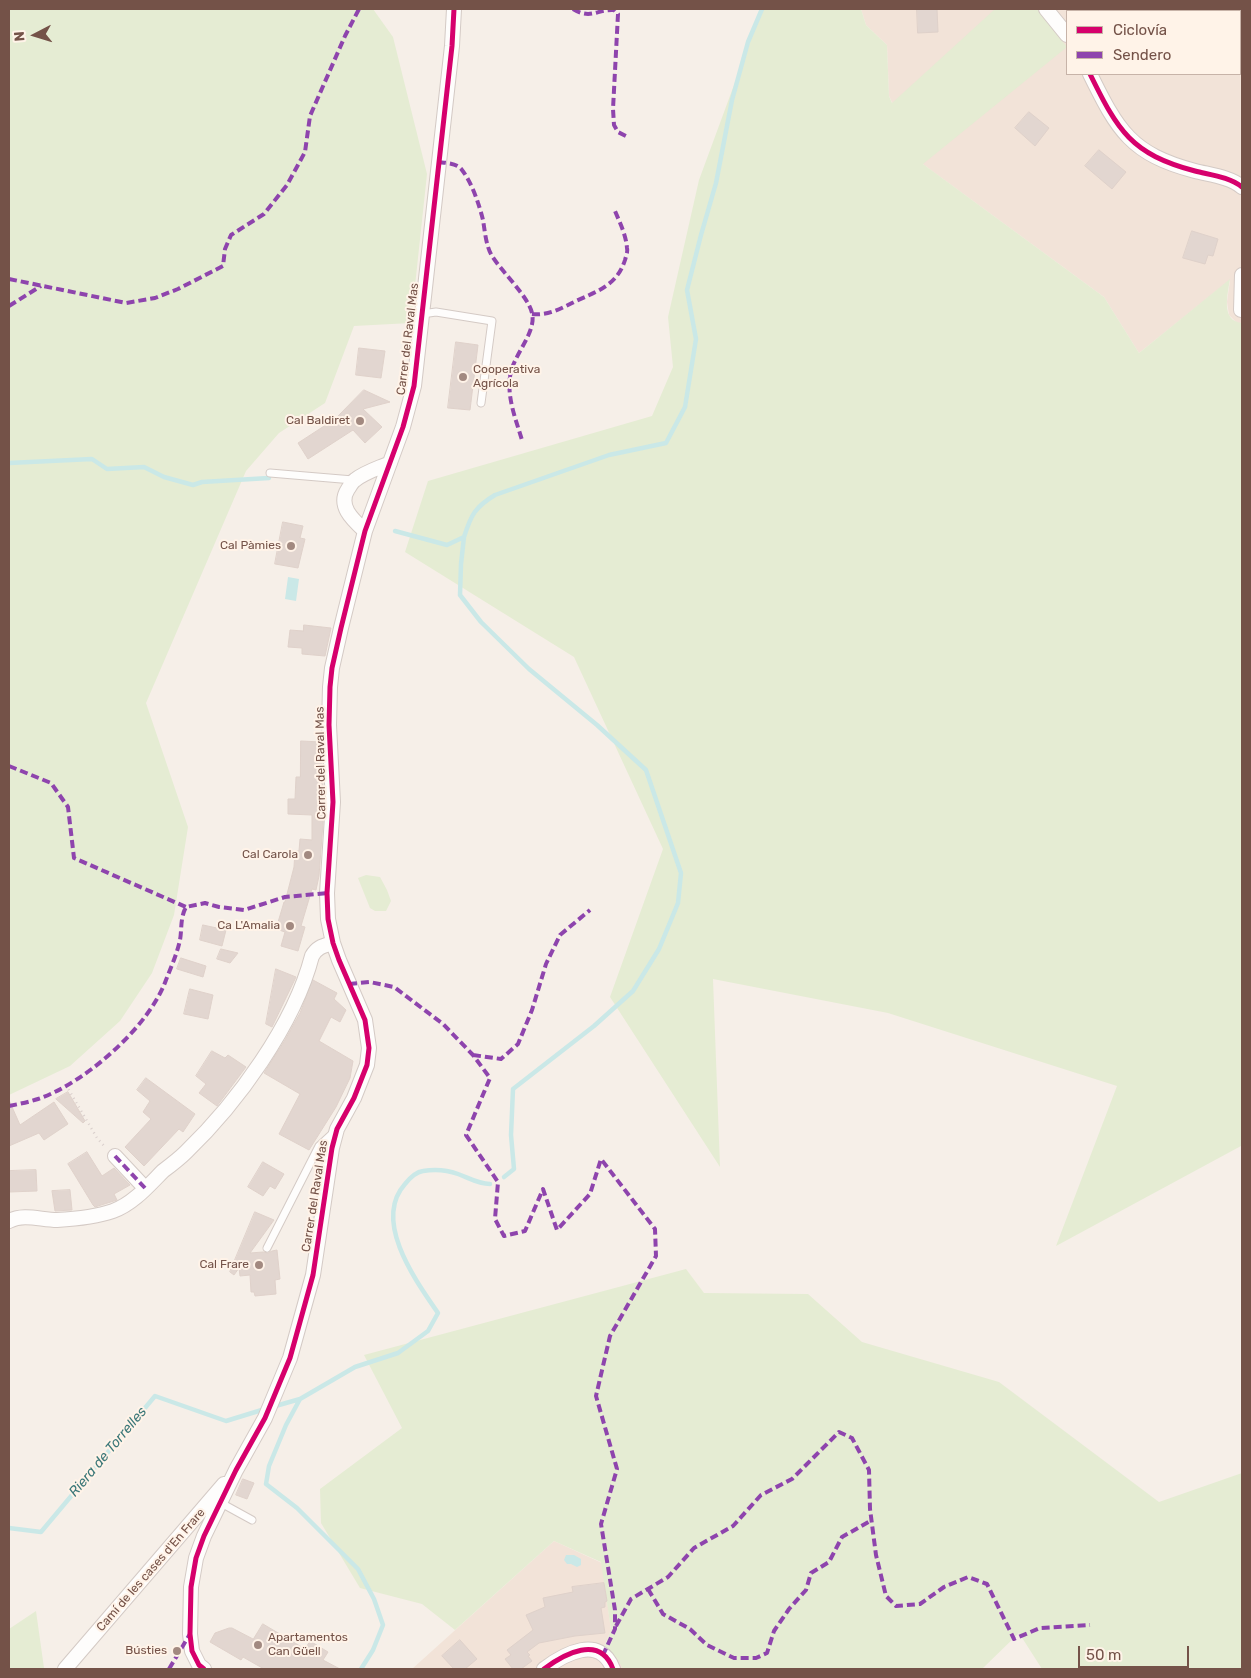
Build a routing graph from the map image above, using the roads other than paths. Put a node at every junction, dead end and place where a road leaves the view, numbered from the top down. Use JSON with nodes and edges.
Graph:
{"nodes":[{"id":1,"x":454,"y":9,"type":"edge"},
{"id":2,"x":1046,"y":9,"type":"edge"},
{"id":3,"x":1066,"y":34,"type":"edge"},
{"id":4,"x":1091,"y":75,"type":"edge"},
{"id":5,"x":1242,"y":187,"type":"edge"},
{"id":6,"x":1242,"y":275,"type":"edge"},
{"id":7,"x":1241,"y":310,"type":"edge"},
{"id":8,"x":422,"y":314,"type":"junction"},
{"id":9,"x":481,"y":404,"type":"dead end"},
{"id":10,"x":390,"y":463,"type":"junction"},
{"id":11,"x":270,"y":474,"type":"dead end"},
{"id":12,"x":353,"y":480,"type":"junction"},
{"id":13,"x":365,"y":530,"type":"junction"},
{"id":14,"x":333,"y":943,"type":"junction"},
{"id":15,"x":337,"y":1129,"type":"junction"},
{"id":16,"x":115,"y":1156,"type":"road end"},
{"id":17,"x":145,"y":1188,"type":"junction"},
{"id":18,"x":9,"y":1221,"type":"edge"},
{"id":19,"x":267,"y":1248,"type":"dead end"},
{"id":20,"x":236,"y":1470,"type":"junction"},
{"id":21,"x":221,"y":1503,"type":"junction"},
{"id":22,"x":252,"y":1520,"type":"dead end"},
{"id":23,"x":65,"y":1669,"type":"edge"},
{"id":24,"x":204,"y":1669,"type":"edge"},
{"id":25,"x":544,"y":1669,"type":"edge"},
{"id":26,"x":613,"y":1669,"type":"edge"}],
"edges":[{"from":1,"to":8,"type":"street","name":"Carrer del Raval Mas"},
{"from":2,"to":3,"type":"street"},
{"from":4,"to":5,"type":"street"},
{"from":6,"to":7,"type":"street"},
{"from":8,"to":9,"type":"lane"},
{"from":8,"to":10,"type":"street","name":"Carrer del Raval Mas"},
{"from":10,"to":12,"type":"street"},
{"from":10,"to":13,"type":"street","name":"Carrer del Raval Mas"},
{"from":11,"to":12,"type":"lane"},
{"from":12,"to":13,"type":"street"},
{"from":13,"to":14,"type":"street","name":"Carrer del Raval Mas"},
{"from":14,"to":15,"type":"street","name":"Carrer del Raval Mas"},
{"from":14,"to":17,"type":"street"},
{"from":15,"to":19,"type":"lane"},
{"from":15,"to":20,"type":"street","name":"Carrer del Raval Mas"},
{"from":16,"to":17,"type":"street"},
{"from":17,"to":18,"type":"street"},
{"from":20,"to":21,"type":"street"},
{"from":20,"to":23,"type":"street","name":"Camí de les cases d'En Frare"},
{"from":21,"to":22,"type":"lane"},
{"from":21,"to":24,"type":"street"},
{"from":25,"to":26,"type":"street"}]}
